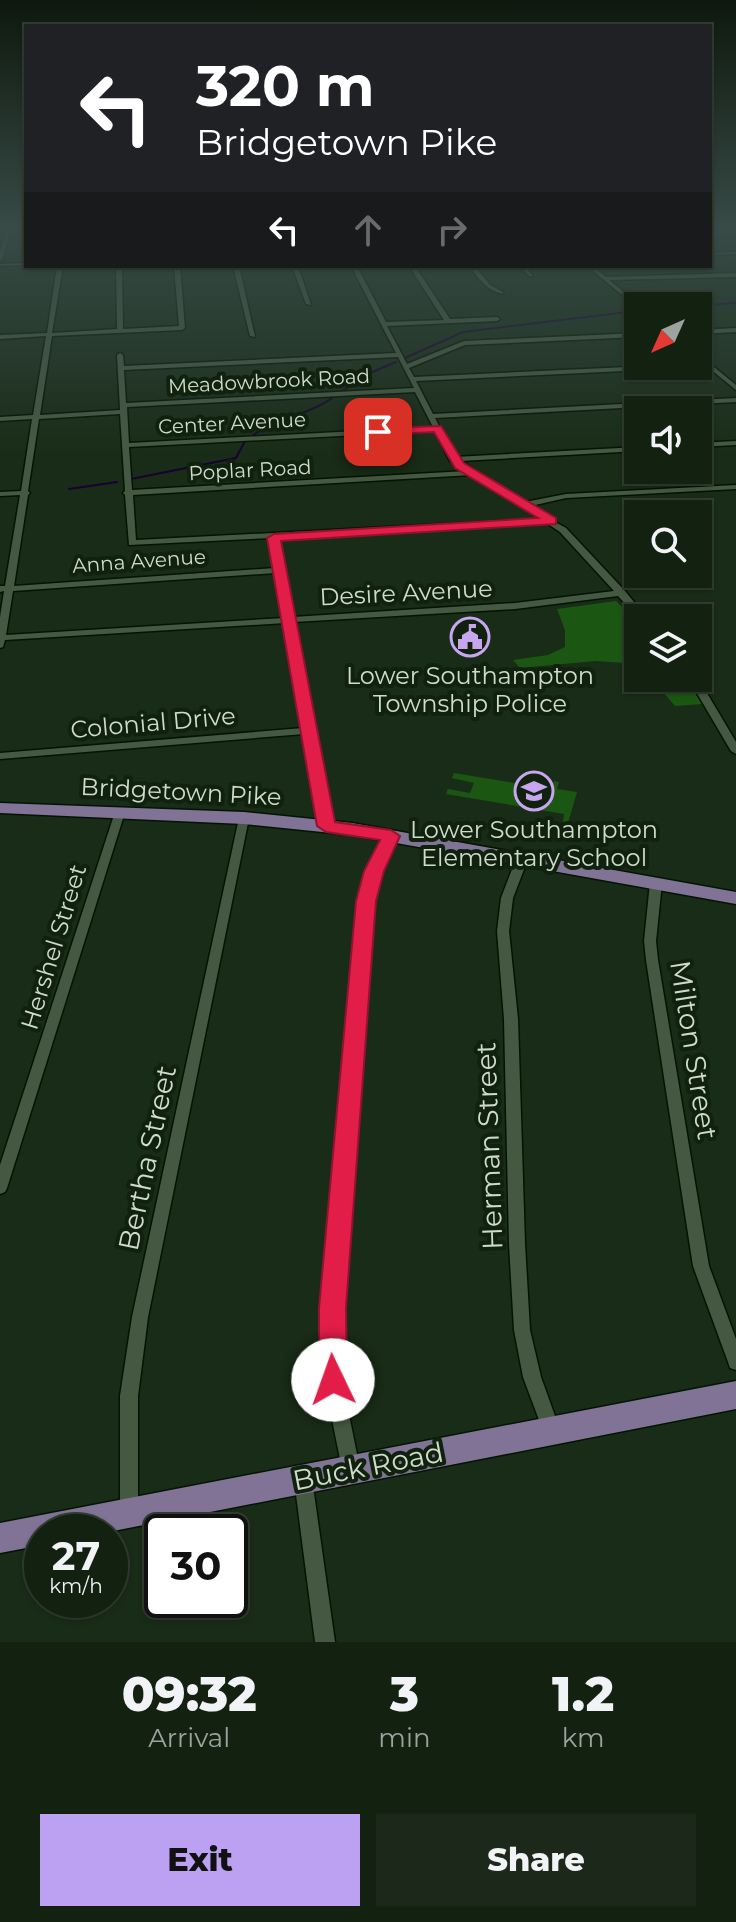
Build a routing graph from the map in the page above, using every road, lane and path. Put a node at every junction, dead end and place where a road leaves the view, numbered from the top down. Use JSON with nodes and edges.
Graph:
{"nodes":[{"id":1,"x":55,"y":304,"type":"edge"},
{"id":2,"x":120,"y":304,"type":"edge"},
{"id":3,"x":180,"y":304,"type":"edge"},
{"id":4,"x":245,"y":304,"type":"edge"},
{"id":5,"x":373,"y":304,"type":"edge"},
{"id":6,"x":437,"y":304,"type":"edge"},
{"id":7,"x":497,"y":319,"type":"dead end"},
{"id":8,"x":448,"y":321,"type":"junction"},
{"id":9,"x":384,"y":324,"type":"junction"},
{"id":10,"x":736,"y":330,"type":"edge"},
{"id":11,"x":712,"y":331,"type":"edge"},
{"id":12,"x":120,"y":332,"type":"junction"},
{"id":13,"x":51,"y":335,"type":"junction"},
{"id":14,"x":253,"y":336,"type":"dead end"},
{"id":15,"x":624,"y":336,"type":"edge"},
{"id":16,"x":0,"y":337,"type":"edge"},
{"id":17,"x":120,"y":355,"type":"dead end"},
{"id":18,"x":400,"y":355,"type":"junction"},
{"id":19,"x":406,"y":367,"type":"junction"},
{"id":20,"x":121,"y":368,"type":"junction"},
{"id":21,"x":712,"y":368,"type":"edge"},
{"id":22,"x":624,"y":369,"type":"edge"},
{"id":23,"x":411,"y":379,"type":"junction"},
{"id":24,"x":736,"y":388,"type":"edge"},
{"id":25,"x":417,"y":390,"type":"junction"},
{"id":26,"x":736,"y":400,"type":"edge"},
{"id":27,"x":124,"y":409,"type":"junction"},
{"id":28,"x":38,"y":416,"type":"junction"},
{"id":29,"x":430,"y":416,"type":"junction"},
{"id":30,"x":0,"y":419,"type":"edge"},
{"id":31,"x":437,"y":429,"type":"junction"},
{"id":32,"x":736,"y":443,"type":"edge"},
{"id":33,"x":712,"y":444,"type":"edge"},
{"id":34,"x":125,"y":445,"type":"junction"},
{"id":35,"x":624,"y":450,"type":"edge"},
{"id":36,"x":453,"y":459,"type":"junction"},
{"id":37,"x":470,"y":473,"type":"junction"},
{"id":38,"x":736,"y":487,"type":"edge"},
{"id":39,"x":26,"y":493,"type":"junction"},
{"id":40,"x":127,"y":493,"type":"junction"},
{"id":41,"x":0,"y":494,"type":"edge"},
{"id":42,"x":528,"y":504,"type":"junction"},
{"id":43,"x":552,"y":521,"type":"junction"},
{"id":44,"x":274,"y":538,"type":"junction"},
{"id":45,"x":280,"y":570,"type":"junction"},
{"id":46,"x":5,"y":589,"type":"edge"},
{"id":47,"x":622,"y":593,"type":"junction"},
{"id":48,"x":631,"y":604,"type":"edge"},
{"id":49,"x":289,"y":619,"type":"junction"},
{"id":50,"x":0,"y":638,"type":"edge"},
{"id":51,"x":0,"y":646,"type":"edge"},
{"id":52,"x":701,"y":692,"type":"edge"},
{"id":53,"x":309,"y":731,"type":"junction"},
{"id":54,"x":736,"y":751,"type":"edge"},
{"id":55,"x":0,"y":756,"type":"edge"},
{"id":56,"x":0,"y":808,"type":"edge"},
{"id":57,"x":120,"y":812,"type":"junction"},
{"id":58,"x":244,"y":818,"type":"junction"},
{"id":59,"x":326,"y":826,"type":"junction"},
{"id":60,"x":391,"y":836,"type":"junction"},
{"id":61,"x":522,"y":859,"type":"junction"},
{"id":62,"x":656,"y":883,"type":"junction"},
{"id":63,"x":736,"y":898,"type":"edge"},
{"id":64,"x":0,"y":1188,"type":"edge"},
{"id":65,"x":736,"y":1362,"type":"edge"},
{"id":66,"x":736,"y":1395,"type":"edge"},
{"id":67,"x":551,"y":1430,"type":"junction"},
{"id":68,"x":351,"y":1469,"type":"junction"},
{"id":69,"x":302,"y":1478,"type":"junction"},
{"id":70,"x":129,"y":1512,"type":"junction"},
{"id":71,"x":0,"y":1538,"type":"edge"},
{"id":72,"x":325,"y":1642,"type":"edge"}],
"edges":[{"from":1,"to":13,"type":"street"},
{"from":2,"to":12,"type":"street"},
{"from":3,"to":12,"type":"street"},
{"from":4,"to":14,"type":"street"},
{"from":5,"to":9,"type":"street"},
{"from":6,"to":8,"type":"street"},
{"from":7,"to":8,"type":"street"},
{"from":8,"to":9,"type":"street"},
{"from":9,"to":18,"type":"street"},
{"from":10,"to":11,"type":"street"},
{"from":12,"to":13,"type":"street"},
{"from":13,"to":16,"type":"street"},
{"from":13,"to":28,"type":"street"},
{"from":15,"to":19,"type":"street"},
{"from":17,"to":20,"type":"street"},
{"from":18,"to":19,"type":"street"},
{"from":18,"to":20,"type":"street"},
{"from":19,"to":23,"type":"street"},
{"from":20,"to":27,"type":"street"},
{"from":21,"to":24,"type":"street"},
{"from":22,"to":23,"type":"street"},
{"from":23,"to":25,"type":"street"},
{"from":25,"to":27,"type":"street","name":"Meadowbrook Road"},
{"from":25,"to":29,"type":"street"},
{"from":26,"to":29,"type":"street"},
{"from":27,"to":28,"type":"street","name":"Meadowbrook Road"},
{"from":27,"to":34,"type":"street"},
{"from":28,"to":30,"type":"street","name":"Meadowbrook Road"},
{"from":28,"to":39,"type":"street"},
{"from":29,"to":31,"type":"street"},
{"from":31,"to":34,"type":"street","name":"Center Avenue"},
{"from":31,"to":36,"type":"street"},
{"from":32,"to":33,"type":"street"},
{"from":34,"to":40,"type":"street"},
{"from":35,"to":36,"type":"street"},
{"from":36,"to":37,"type":"street"},
{"from":37,"to":40,"type":"street","name":"Poplar Road"},
{"from":37,"to":42,"type":"street"},
{"from":38,"to":42,"type":"street"},
{"from":39,"to":41,"type":"street"},
{"from":39,"to":46,"type":"street"},
{"from":40,"to":44,"type":"street"},
{"from":42,"to":43,"type":"street"},
{"from":43,"to":44,"type":"street"},
{"from":43,"to":47,"type":"street"},
{"from":44,"to":45,"type":"street"},
{"from":45,"to":46,"type":"street","name":"Anna Avenue"},
{"from":45,"to":49,"type":"street"},
{"from":46,"to":50,"type":"street"},
{"from":47,"to":48,"type":"street"},
{"from":47,"to":49,"type":"street","name":"Desire Avenue"},
{"from":49,"to":50,"type":"street","name":"Desire Avenue"},
{"from":49,"to":53,"type":"street"},
{"from":50,"to":51,"type":"street"},
{"from":52,"to":54,"type":"street"},
{"from":53,"to":55,"type":"street","name":"Colonial Drive"},
{"from":53,"to":59,"type":"street"},
{"from":56,"to":57,"type":"main road","name":"Bridgetown Pike"},
{"from":57,"to":58,"type":"main road","name":"Bridgetown Pike"},
{"from":57,"to":64,"type":"street","name":"Hershel Street"},
{"from":58,"to":59,"type":"main road","name":"Bridgetown Pike"},
{"from":58,"to":70,"type":"street","name":"Bertha Street"},
{"from":59,"to":60,"type":"main road","name":"Bridgetown Pike"},
{"from":60,"to":61,"type":"main road","name":"Bridgetown Pike"},
{"from":60,"to":68,"type":"street"},
{"from":61,"to":62,"type":"main road","name":"Bridgetown Pike"},
{"from":61,"to":67,"type":"street","name":"Herman Street"},
{"from":62,"to":63,"type":"main road","name":"Bridgetown Pike"},
{"from":62,"to":65,"type":"street","name":"Milton Street"},
{"from":66,"to":67,"type":"main road","name":"Buck Road"},
{"from":67,"to":68,"type":"main road","name":"Buck Road"},
{"from":68,"to":69,"type":"main road","name":"Buck Road"},
{"from":69,"to":70,"type":"main road","name":"Buck Road"},
{"from":69,"to":72,"type":"street"},
{"from":70,"to":71,"type":"main road","name":"Buck Road"}]}
